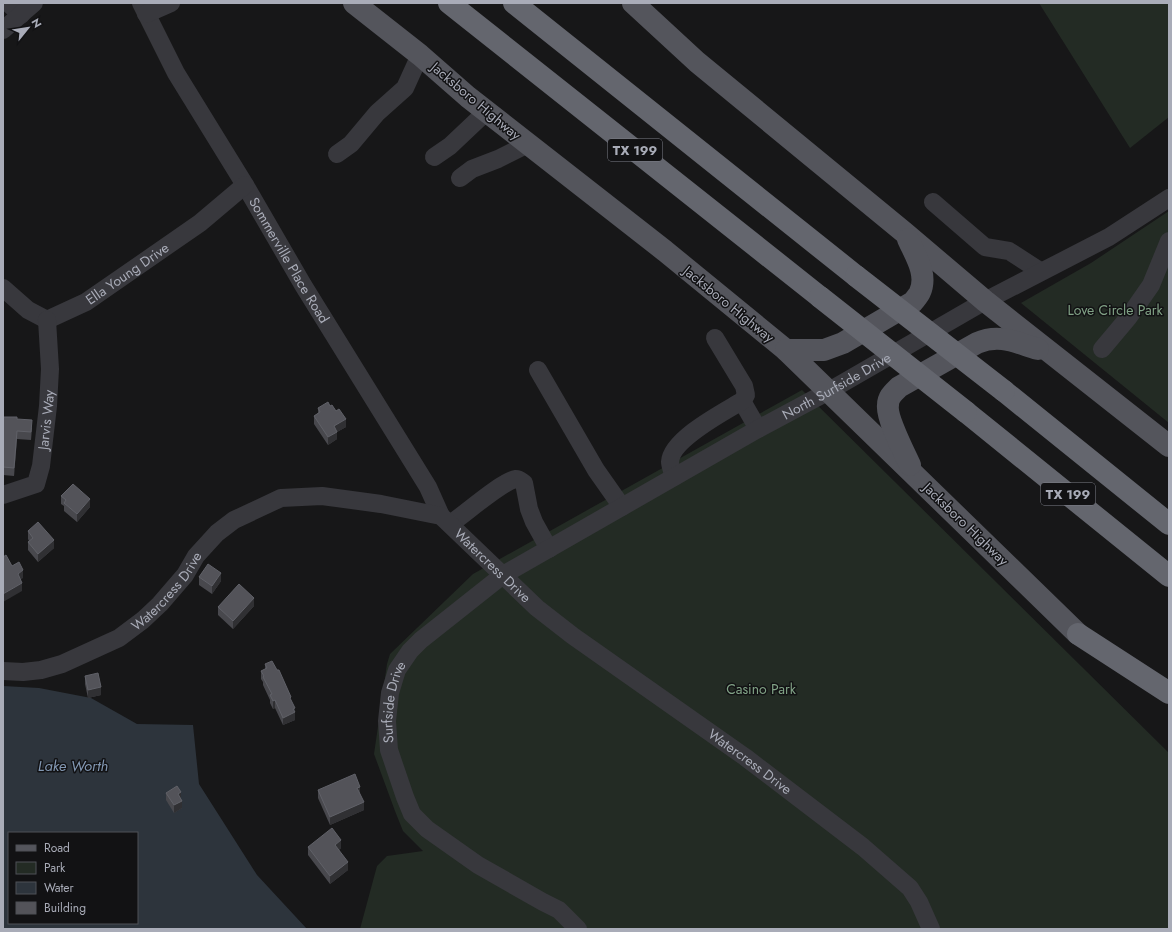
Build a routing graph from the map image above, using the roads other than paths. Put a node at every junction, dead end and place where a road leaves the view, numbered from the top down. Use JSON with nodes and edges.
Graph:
{"nodes":[{"id":1,"x":171,"y":3,"type":"edge"},
{"id":2,"x":354,"y":3,"type":"edge"},
{"id":3,"x":449,"y":3,"type":"edge"},
{"id":4,"x":514,"y":3,"type":"edge"},
{"id":5,"x":633,"y":3,"type":"edge"},
{"id":6,"x":21,"y":7,"type":"edge"},
{"id":7,"x":144,"y":8,"type":"edge"},
{"id":8,"x":3,"y":30,"type":"edge"},
{"id":9,"x":420,"y":55,"type":"junction"},
{"id":10,"x":487,"y":111,"type":"junction"},
{"id":11,"x":528,"y":144,"type":"junction"},
{"id":12,"x":337,"y":154,"type":"dead end"},
{"id":13,"x":434,"y":157,"type":"dead end"},
{"id":14,"x":460,"y":178,"type":"dead end"},
{"id":15,"x":245,"y":185,"type":"junction"},
{"id":16,"x":1169,"y":198,"type":"edge"},
{"id":17,"x":933,"y":202,"type":"dead end"},
{"id":18,"x":905,"y":233,"type":"junction"},
{"id":19,"x":1169,"y":241,"type":"edge"},
{"id":20,"x":1040,"y":272,"type":"junction"},
{"id":21,"x":3,"y":288,"type":"edge"},
{"id":22,"x":985,"y":301,"type":"junction"},
{"id":23,"x":47,"y":320,"type":"junction"},
{"id":24,"x":715,"y":338,"type":"dead end"},
{"id":25,"x":1102,"y":349,"type":"dead end"},
{"id":26,"x":786,"y":350,"type":"junction"},
{"id":27,"x":1051,"y":353,"type":"junction"},
{"id":28,"x":538,"y":370,"type":"dead end"},
{"id":29,"x":829,"y":391,"type":"junction"},
{"id":30,"x":742,"y":401,"type":"junction"},
{"id":31,"x":758,"y":429,"type":"junction"},
{"id":32,"x":689,"y":436,"type":"junction"},
{"id":33,"x":1169,"y":446,"type":"edge"},
{"id":34,"x":702,"y":461,"type":"junction"},
{"id":35,"x":914,"y":474,"type":"junction"},
{"id":36,"x":674,"y":477,"type":"junction"},
{"id":37,"x":3,"y":495,"type":"edge"},
{"id":38,"x":622,"y":507,"type":"junction"},
{"id":39,"x":446,"y":520,"type":"junction"},
{"id":40,"x":1169,"y":524,"type":"edge"},
{"id":41,"x":549,"y":549,"type":"junction"},
{"id":42,"x":503,"y":575,"type":"junction"},
{"id":43,"x":1169,"y":576,"type":"edge"},
{"id":44,"x":1078,"y":634,"type":"joint"},
{"id":45,"x":3,"y":671,"type":"edge"},
{"id":46,"x":1169,"y":693,"type":"edge"},
{"id":47,"x":578,"y":929,"type":"edge"},
{"id":48,"x":931,"y":929,"type":"edge"}],
"edges":[{"from":1,"to":7,"type":"street"},
{"from":2,"to":9,"type":"main road","name":"Jacksboro Highway"},
{"from":3,"to":43,"type":"highway","number":"TX 199","bridge":true},
{"from":4,"to":40,"type":"highway","number":"TX 199","bridge":true},
{"from":5,"to":18,"type":"main road"},
{"from":6,"to":8,"type":"street"},
{"from":7,"to":15,"type":"street","name":"Sommerville Place Road"},
{"from":9,"to":10,"type":"main road","name":"Jacksboro Highway"},
{"from":9,"to":12,"type":"street"},
{"from":10,"to":11,"type":"main road","name":"Jacksboro Highway"},
{"from":10,"to":13,"type":"street"},
{"from":11,"to":14,"type":"street"},
{"from":11,"to":26,"type":"main road","name":"Jacksboro Highway"},
{"from":15,"to":23,"type":"street","name":"Ella Young Drive"},
{"from":15,"to":39,"type":"street","name":"Sommerville Place Road"},
{"from":16,"to":20,"type":"street","name":"North Surfside Drive"},
{"from":17,"to":20,"type":"street"},
{"from":18,"to":22,"type":"main road"},
{"from":18,"to":26,"type":"main road"},
{"from":19,"to":25,"type":"street"},
{"from":20,"to":22,"type":"street","name":"North Surfside Drive"},
{"from":21,"to":23,"type":"street"},
{"from":22,"to":27,"type":"main road"},
{"from":22,"to":29,"type":"street","name":"North Surfside Drive"},
{"from":23,"to":37,"type":"street","name":"Jarvis Way"},
{"from":24,"to":30,"type":"street"},
{"from":26,"to":29,"type":"main road","name":"Jacksboro Highway"},
{"from":27,"to":33,"type":"main road"},
{"from":27,"to":35,"type":"main road"},
{"from":28,"to":38,"type":"street"},
{"from":29,"to":31,"type":"street","name":"North Surfside Drive"},
{"from":29,"to":35,"type":"main road","name":"Jacksboro Highway"},
{"from":30,"to":31,"type":"street"},
{"from":30,"to":32,"type":"street"},
{"from":31,"to":34,"type":"street","name":"North Surfside Drive"},
{"from":32,"to":34,"type":"street"},
{"from":32,"to":36,"type":"street"},
{"from":34,"to":36,"type":"street","name":"North Surfside Drive"},
{"from":35,"to":44,"type":"main road","name":"Jacksboro Highway"},
{"from":36,"to":38,"type":"street","name":"North Surfside Drive"},
{"from":38,"to":41,"type":"street","name":"North Surfside Drive"},
{"from":39,"to":41,"type":"street"},
{"from":39,"to":42,"type":"street","name":"Watercress Drive"},
{"from":39,"to":45,"type":"street","name":"Watercress Drive"},
{"from":41,"to":42,"type":"street","name":"North Surfside Drive"},
{"from":42,"to":47,"type":"street","name":"Surfside Drive"},
{"from":42,"to":48,"type":"street","name":"Watercress Drive"},
{"from":44,"to":46,"type":"highway"}]}
